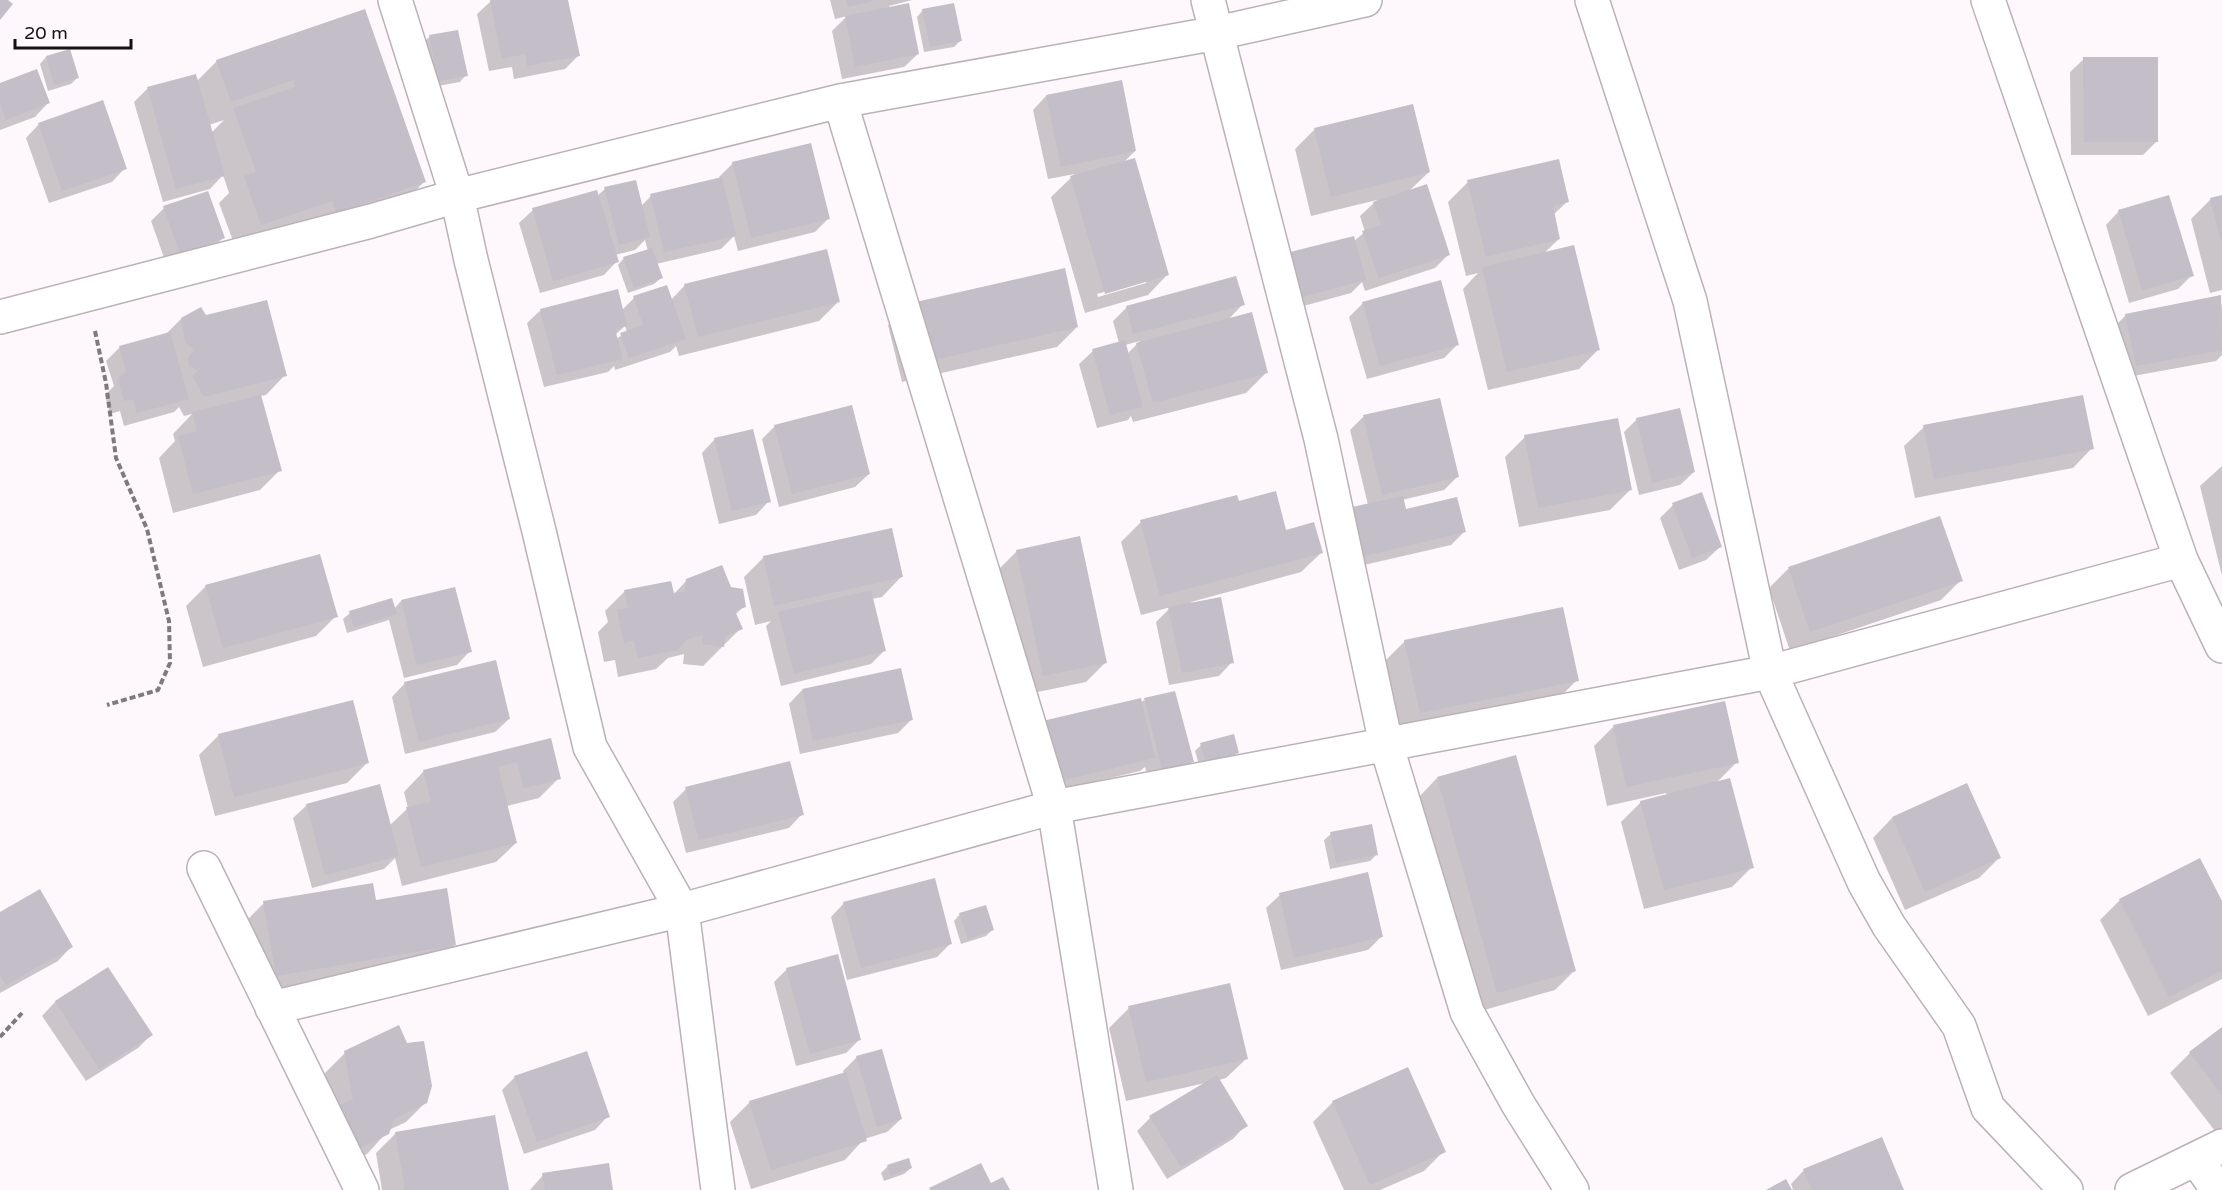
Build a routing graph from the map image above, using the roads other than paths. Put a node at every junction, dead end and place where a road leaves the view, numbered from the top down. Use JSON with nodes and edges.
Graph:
{"nodes":[{"id":1,"x":395,"y":0,"type":"edge"},
{"id":2,"x":1208,"y":0,"type":"edge"},
{"id":3,"x":1365,"y":0,"type":"edge"},
{"id":4,"x":1592,"y":0,"type":"edge"},
{"id":5,"x":1988,"y":0,"type":"edge"},
{"id":6,"x":1217,"y":33,"type":"junction"},
{"id":7,"x":840,"y":101,"type":"junction"},
{"id":8,"x":458,"y":196,"type":"junction"},
{"id":9,"x":0,"y":317,"type":"edge"},
{"id":10,"x":2181,"y":560,"type":"junction"},
{"id":11,"x":2222,"y":646,"type":"edge"},
{"id":12,"x":1770,"y":672,"type":"junction"},
{"id":13,"x":1386,"y":744,"type":"junction"},
{"id":14,"x":1054,"y":807,"type":"junction"},
{"id":15,"x":204,"y":868,"type":"dead end"},
{"id":16,"x":682,"y":910,"type":"junction"},
{"id":17,"x":272,"y":1008,"type":"junction"},
{"id":18,"x":2209,"y":1153,"type":"edge"},
{"id":19,"x":362,"y":1190,"type":"edge"},
{"id":20,"x":718,"y":1190,"type":"edge"},
{"id":21,"x":1116,"y":1190,"type":"edge"},
{"id":22,"x":1572,"y":1190,"type":"edge"},
{"id":23,"x":2066,"y":1190,"type":"edge"},
{"id":24,"x":2132,"y":1190,"type":"edge"},
{"id":25,"x":2218,"y":1190,"type":"edge"}],
"edges":[{"from":1,"to":8,"type":"street"},
{"from":2,"to":6,"type":"street"},
{"from":3,"to":6,"type":"street"},
{"from":4,"to":12,"type":"street"},
{"from":5,"to":10,"type":"street"},
{"from":6,"to":7,"type":"street"},
{"from":6,"to":13,"type":"street"},
{"from":7,"to":8,"type":"street"},
{"from":7,"to":14,"type":"street"},
{"from":8,"to":9,"type":"street"},
{"from":8,"to":16,"type":"street"},
{"from":10,"to":11,"type":"street"},
{"from":10,"to":12,"type":"street"},
{"from":12,"to":13,"type":"street"},
{"from":12,"to":23,"type":"street"},
{"from":13,"to":14,"type":"street"},
{"from":13,"to":22,"type":"street"},
{"from":14,"to":16,"type":"street"},
{"from":14,"to":21,"type":"street"},
{"from":15,"to":17,"type":"street"},
{"from":16,"to":17,"type":"street"},
{"from":16,"to":20,"type":"street"},
{"from":17,"to":19,"type":"street"},
{"from":18,"to":24,"type":"street"},
{"from":18,"to":25,"type":"street"}]}
